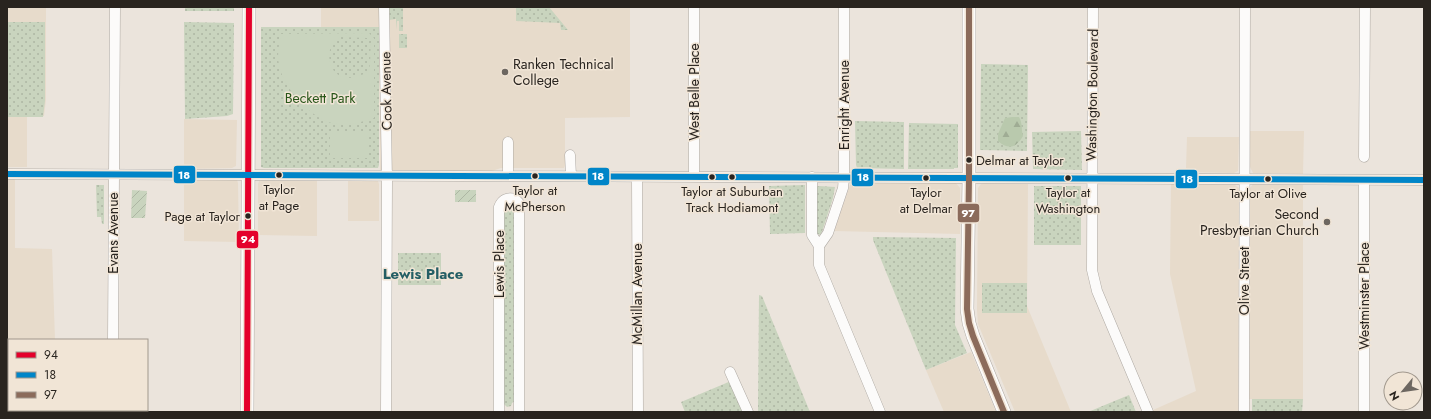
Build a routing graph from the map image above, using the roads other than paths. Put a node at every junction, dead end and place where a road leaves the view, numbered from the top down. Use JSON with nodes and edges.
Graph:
{"nodes":[{"id":1,"x":115,"y":7,"type":"edge"},
{"id":2,"x":249,"y":7,"type":"edge"},
{"id":3,"x":384,"y":7,"type":"edge"},
{"id":4,"x":694,"y":7,"type":"edge"},
{"id":5,"x":844,"y":7,"type":"edge"},
{"id":6,"x":969,"y":7,"type":"edge"},
{"id":7,"x":1093,"y":7,"type":"edge"},
{"id":8,"x":1245,"y":7,"type":"edge"},
{"id":9,"x":1366,"y":7,"type":"edge"},
{"id":10,"x":508,"y":142,"type":"dead end"},
{"id":11,"x":570,"y":155,"type":"dead end"},
{"id":12,"x":1364,"y":157,"type":"dead end"},
{"id":13,"x":7,"y":174,"type":"edge"},
{"id":14,"x":113,"y":174,"type":"junction"},
{"id":15,"x":248,"y":175,"type":"junction"},
{"id":16,"x":387,"y":175,"type":"junction"},
{"id":17,"x":508,"y":176,"type":"junction"},
{"id":18,"x":571,"y":176,"type":"junction"},
{"id":19,"x":638,"y":176,"type":"junction"},
{"id":20,"x":694,"y":177,"type":"junction"},
{"id":21,"x":812,"y":177,"type":"junction"},
{"id":22,"x":844,"y":178,"type":"junction"},
{"id":23,"x":969,"y":178,"type":"junction"},
{"id":24,"x":1091,"y":178,"type":"junction"},
{"id":25,"x":1245,"y":179,"type":"junction"},
{"id":26,"x":1364,"y":180,"type":"junction"},
{"id":27,"x":1424,"y":180,"type":"edge"},
{"id":28,"x":819,"y":246,"type":"junction"},
{"id":29,"x":113,"y":339,"type":"edge"},
{"id":30,"x":730,"y":372,"type":"dead end"},
{"id":31,"x":247,"y":412,"type":"edge"},
{"id":32,"x":386,"y":412,"type":"edge"},
{"id":33,"x":499,"y":412,"type":"edge"},
{"id":34,"x":519,"y":412,"type":"edge"},
{"id":35,"x":638,"y":412,"type":"edge"},
{"id":36,"x":748,"y":412,"type":"edge"},
{"id":37,"x":880,"y":412,"type":"edge"},
{"id":38,"x":1004,"y":412,"type":"edge"},
{"id":39,"x":1148,"y":412,"type":"edge"},
{"id":40,"x":1244,"y":412,"type":"edge"},
{"id":41,"x":1364,"y":412,"type":"edge"}],
"edges":[{"from":1,"to":14,"type":"street","name":"Evans Avenue"},
{"from":2,"to":15,"type":"main road"},
{"from":3,"to":16,"type":"street","name":"Cook Avenue"},
{"from":4,"to":20,"type":"street","name":"West Belle Place"},
{"from":5,"to":22,"type":"street","name":"Enright Avenue"},
{"from":6,"to":23,"type":"main road"},
{"from":7,"to":24,"type":"street","name":"Washington Boulevard"},
{"from":8,"to":25,"type":"street","name":"Olive Street"},
{"from":9,"to":12,"type":"street"},
{"from":10,"to":17,"type":"street"},
{"from":11,"to":18,"type":"street"},
{"from":13,"to":14,"type":"street"},
{"from":14,"to":15,"type":"street"},
{"from":14,"to":29,"type":"street","name":"Evans Avenue"},
{"from":15,"to":16,"type":"street"},
{"from":15,"to":31,"type":"main road"},
{"from":16,"to":17,"type":"street"},
{"from":16,"to":32,"type":"street","name":"Cook Avenue"},
{"from":17,"to":18,"type":"street"},
{"from":18,"to":19,"type":"street"},
{"from":19,"to":20,"type":"street"},
{"from":19,"to":35,"type":"street","name":"McMillan Avenue"},
{"from":20,"to":21,"type":"street"},
{"from":21,"to":22,"type":"street"},
{"from":21,"to":28,"type":"street"},
{"from":22,"to":23,"type":"street"},
{"from":22,"to":28,"type":"street","name":"Enright Avenue"},
{"from":23,"to":24,"type":"street"},
{"from":23,"to":38,"type":"main road"},
{"from":24,"to":25,"type":"street"},
{"from":24,"to":39,"type":"street","name":"Washington Boulevard"},
{"from":25,"to":26,"type":"street"},
{"from":25,"to":40,"type":"street","name":"Olive Street"},
{"from":26,"to":27,"type":"street"},
{"from":26,"to":41,"type":"street","name":"Westminster Place"},
{"from":28,"to":37,"type":"street"},
{"from":30,"to":36,"type":"street"},
{"from":33,"to":34,"type":"street","name":"Lewis Place"}]}
